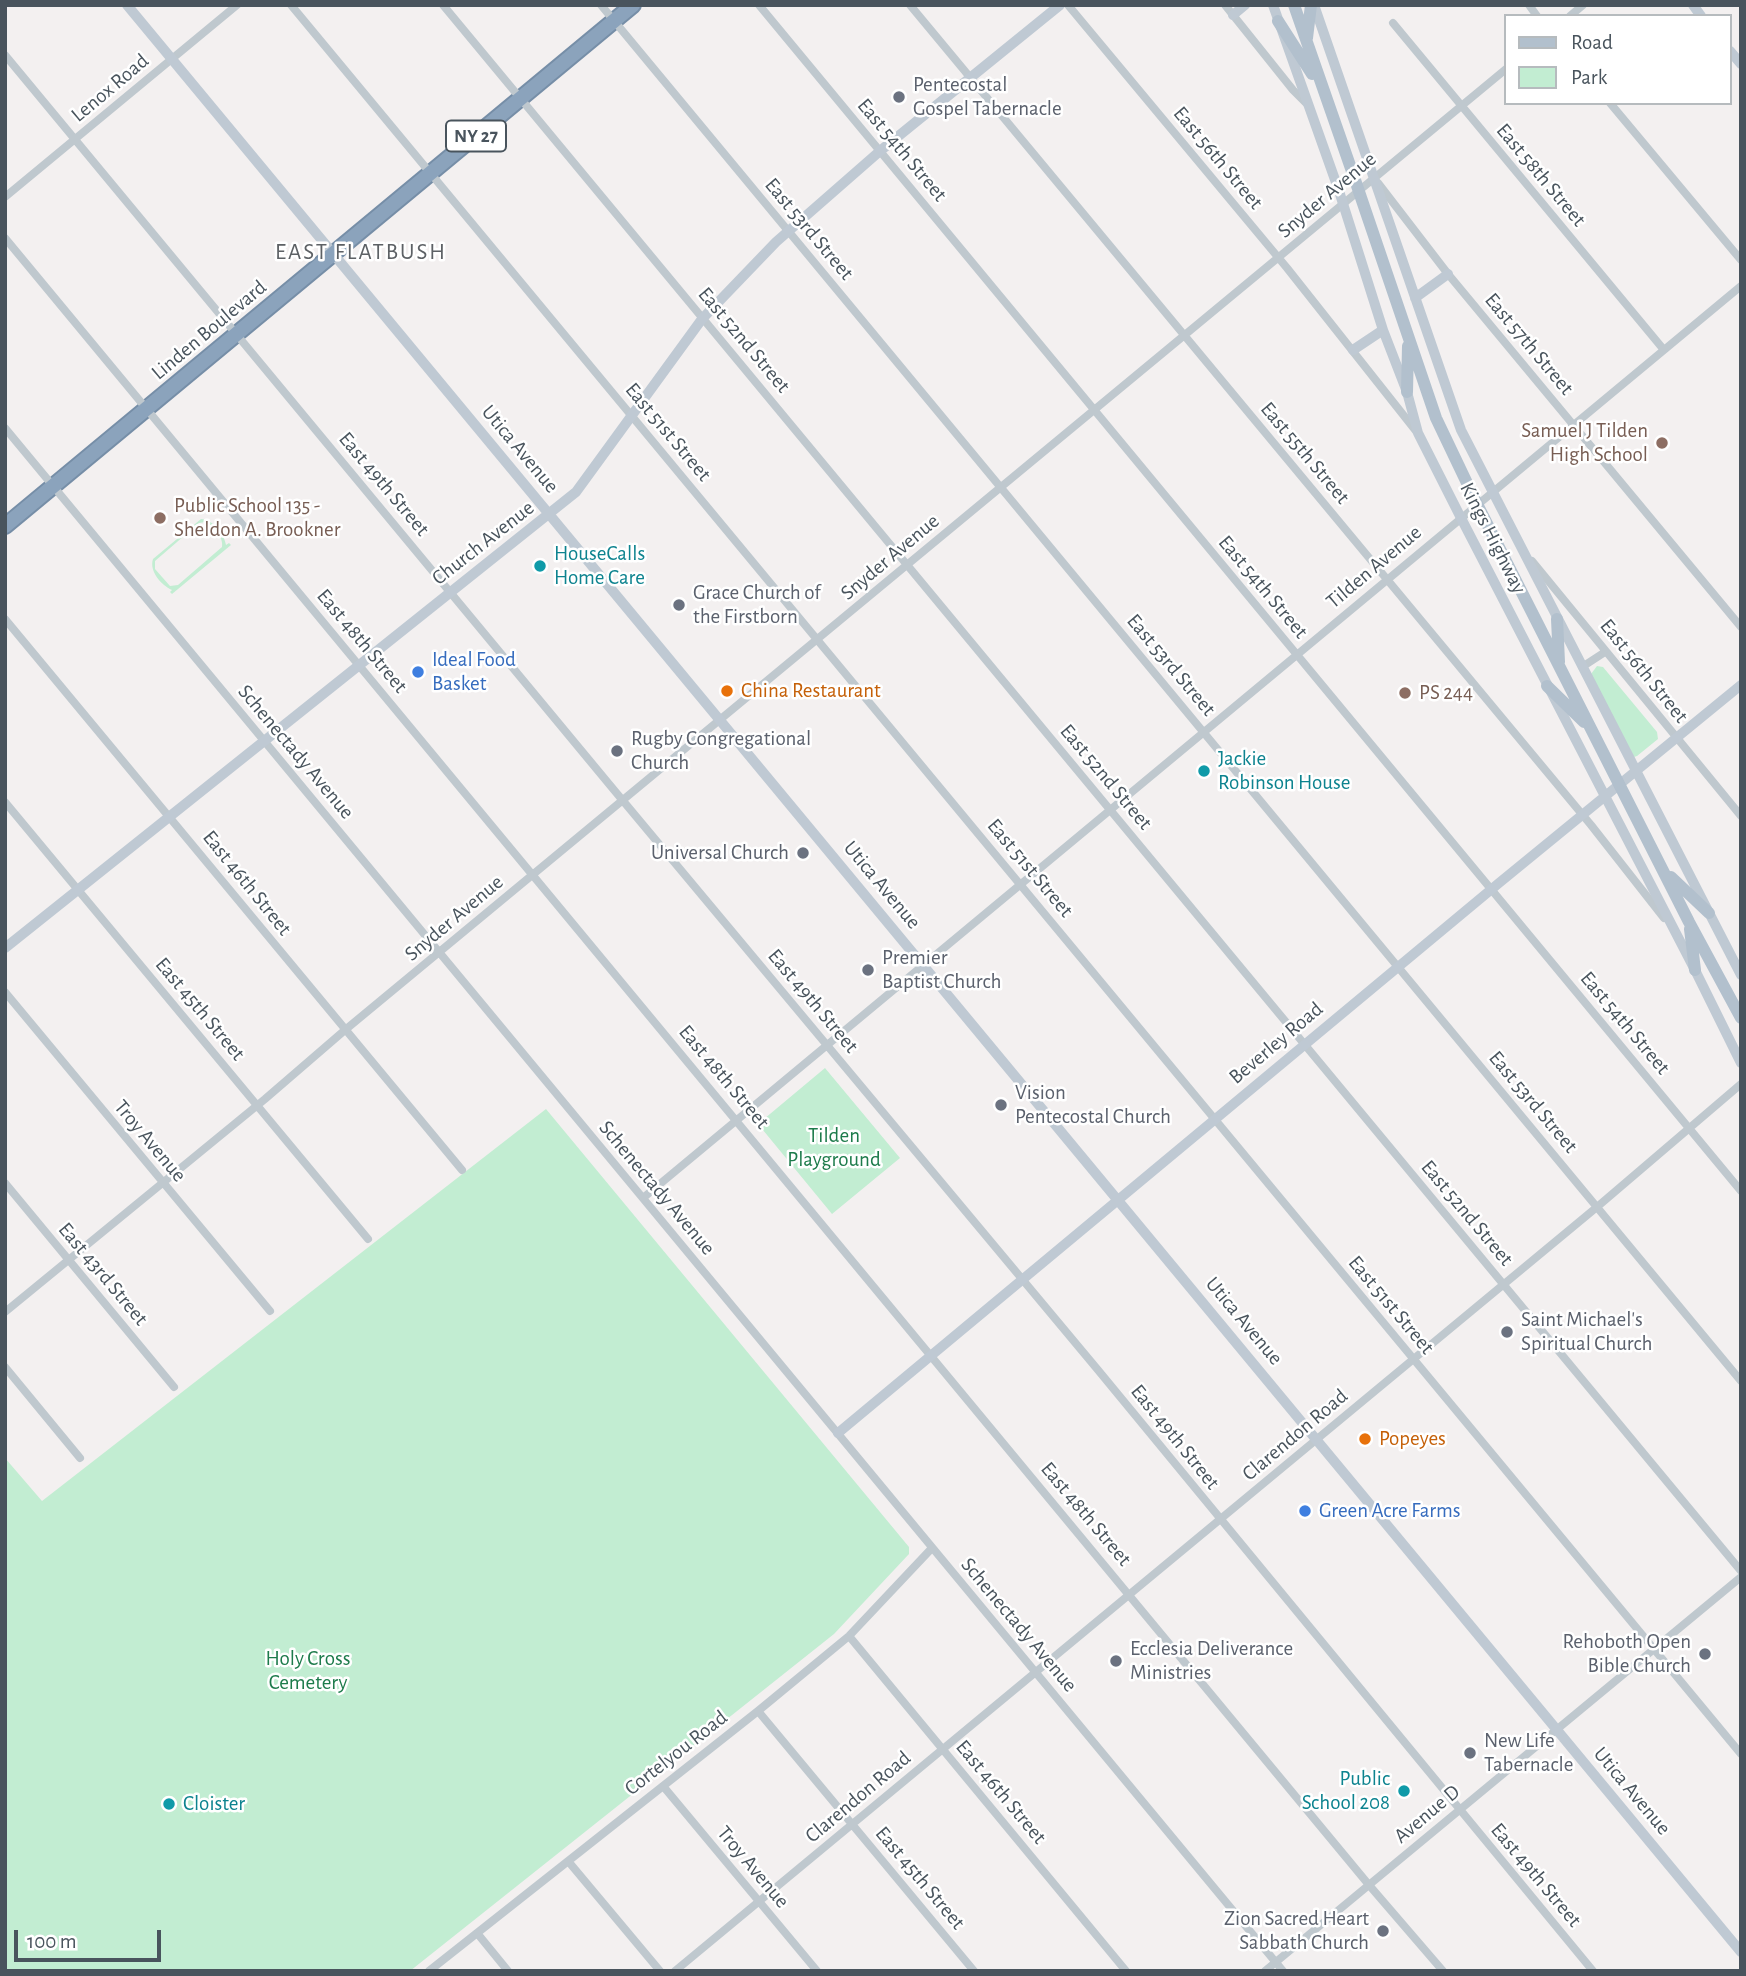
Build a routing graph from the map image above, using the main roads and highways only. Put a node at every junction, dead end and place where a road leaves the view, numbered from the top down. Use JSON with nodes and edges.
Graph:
{"nodes":[{"id":1,"x":127,"y":5,"type":"edge"},
{"id":2,"x":633,"y":5,"type":"edge"},
{"id":3,"x":1060,"y":5,"type":"edge"},
{"id":4,"x":1245,"y":5,"type":"edge"},
{"id":5,"x":1273,"y":5,"type":"edge"},
{"id":6,"x":1294,"y":5,"type":"edge"},
{"id":7,"x":1313,"y":5,"type":"edge"},
{"id":8,"x":1233,"y":15,"type":"road end"},
{"id":9,"x":1278,"y":20,"type":"junction"},
{"id":10,"x":1307,"y":42,"type":"junction"},
{"id":11,"x":1324,"y":92,"type":"junction"},
{"id":12,"x":333,"y":254,"type":"junction"},
{"id":13,"x":1448,"y":274,"type":"road end"},
{"id":14,"x":1415,"y":298,"type":"junction"},
{"id":15,"x":1383,"y":330,"type":"junction"},
{"id":16,"x":1408,"y":338,"type":"junction"},
{"id":17,"x":1353,"y":350,"type":"road end"},
{"id":18,"x":1407,"y":392,"type":"junction"},
{"id":19,"x":550,"y":515,"type":"junction"},
{"id":20,"x":5,"y":526,"type":"edge"},
{"id":21,"x":1557,"y":619,"type":"junction"},
{"id":22,"x":1559,"y":666,"type":"junction"},
{"id":23,"x":1741,"y":685,"type":"edge"},
{"id":24,"x":1547,"y":686,"type":"junction"},
{"id":25,"x":1592,"y":729,"type":"junction"},
{"id":26,"x":1636,"y":772,"type":"junction"},
{"id":27,"x":1620,"y":785,"type":"junction"},
{"id":28,"x":1605,"y":798,"type":"junction"},
{"id":29,"x":1663,"y":870,"type":"junction"},
{"id":30,"x":1709,"y":913,"type":"junction"},
{"id":31,"x":1689,"y":922,"type":"junction"},
{"id":32,"x":5,"y":948,"type":"edge"},
{"id":33,"x":1695,"y":970,"type":"junction"},
{"id":34,"x":1741,"y":975,"type":"edge"},
{"id":35,"x":1741,"y":1018,"type":"edge"},
{"id":36,"x":1741,"y":1063,"type":"edge"},
{"id":37,"x":1119,"y":1201,"type":"junction"},
{"id":38,"x":838,"y":1433,"type":"road end"},
{"id":39,"x":1741,"y":1952,"type":"edge"}],
"edges":[{"from":1,"to":12,"type":"main road","name":"Utica Avenue"},
{"from":2,"to":12,"type":"highway","name":"Linden Boulevard","number":"NY 27"},
{"from":3,"to":19,"type":"main road","name":"Church Avenue"},
{"from":4,"to":8,"type":"main road"},
{"from":5,"to":9,"type":"main road","name":"Kings Highway"},
{"from":6,"to":10,"type":"main road","name":"Kings Highway"},
{"from":7,"to":10,"type":"main road"},
{"from":7,"to":14,"type":"main road","name":"Kings Highway"},
{"from":9,"to":11,"type":"main road"},
{"from":9,"to":15,"type":"main road","name":"Kings Highway"},
{"from":10,"to":11,"type":"main road","name":"Kings Highway"},
{"from":11,"to":16,"type":"main road","name":"Kings Highway"},
{"from":12,"to":19,"type":"main road","name":"Utica Avenue"},
{"from":12,"to":20,"type":"highway","name":"Linden Boulevard","number":"NY 27"},
{"from":13,"to":14,"type":"main road"},
{"from":14,"to":21,"type":"main road","name":"Kings Highway"},
{"from":15,"to":17,"type":"main road"},
{"from":15,"to":18,"type":"main road","name":"Kings Highway"},
{"from":16,"to":18,"type":"main road"},
{"from":16,"to":22,"type":"main road","name":"Kings Highway"},
{"from":18,"to":24,"type":"main road","name":"Kings Highway"},
{"from":19,"to":32,"type":"main road","name":"Church Avenue"},
{"from":19,"to":37,"type":"main road","name":"Utica Avenue"},
{"from":21,"to":22,"type":"main road"},
{"from":21,"to":26,"type":"main road","name":"Kings Highway"},
{"from":22,"to":25,"type":"main road","name":"Kings Highway"},
{"from":23,"to":26,"type":"main road","name":"Beverley Road"},
{"from":24,"to":25,"type":"main road"},
{"from":24,"to":28,"type":"main road","name":"Kings Highway"},
{"from":25,"to":27,"type":"main road","name":"Kings Highway"},
{"from":26,"to":27,"type":"main road","name":"Beverley Road"},
{"from":26,"to":30,"type":"main road","name":"Kings Highway"},
{"from":27,"to":28,"type":"main road","name":"Beverley Road"},
{"from":27,"to":29,"type":"main road","name":"Kings Highway"},
{"from":28,"to":33,"type":"main road","name":"Kings Highway"},
{"from":28,"to":37,"type":"main road","name":"Beverley Road"},
{"from":29,"to":30,"type":"main road"},
{"from":29,"to":31,"type":"main road","name":"Kings Highway"},
{"from":30,"to":34,"type":"main road","name":"Kings Highway"},
{"from":31,"to":33,"type":"main road"},
{"from":31,"to":35,"type":"main road","name":"Kings Highway"},
{"from":33,"to":36,"type":"main road","name":"Kings Highway"},
{"from":37,"to":38,"type":"main road","name":"Beverley Road"},
{"from":37,"to":39,"type":"main road","name":"Utica Avenue"}]}
